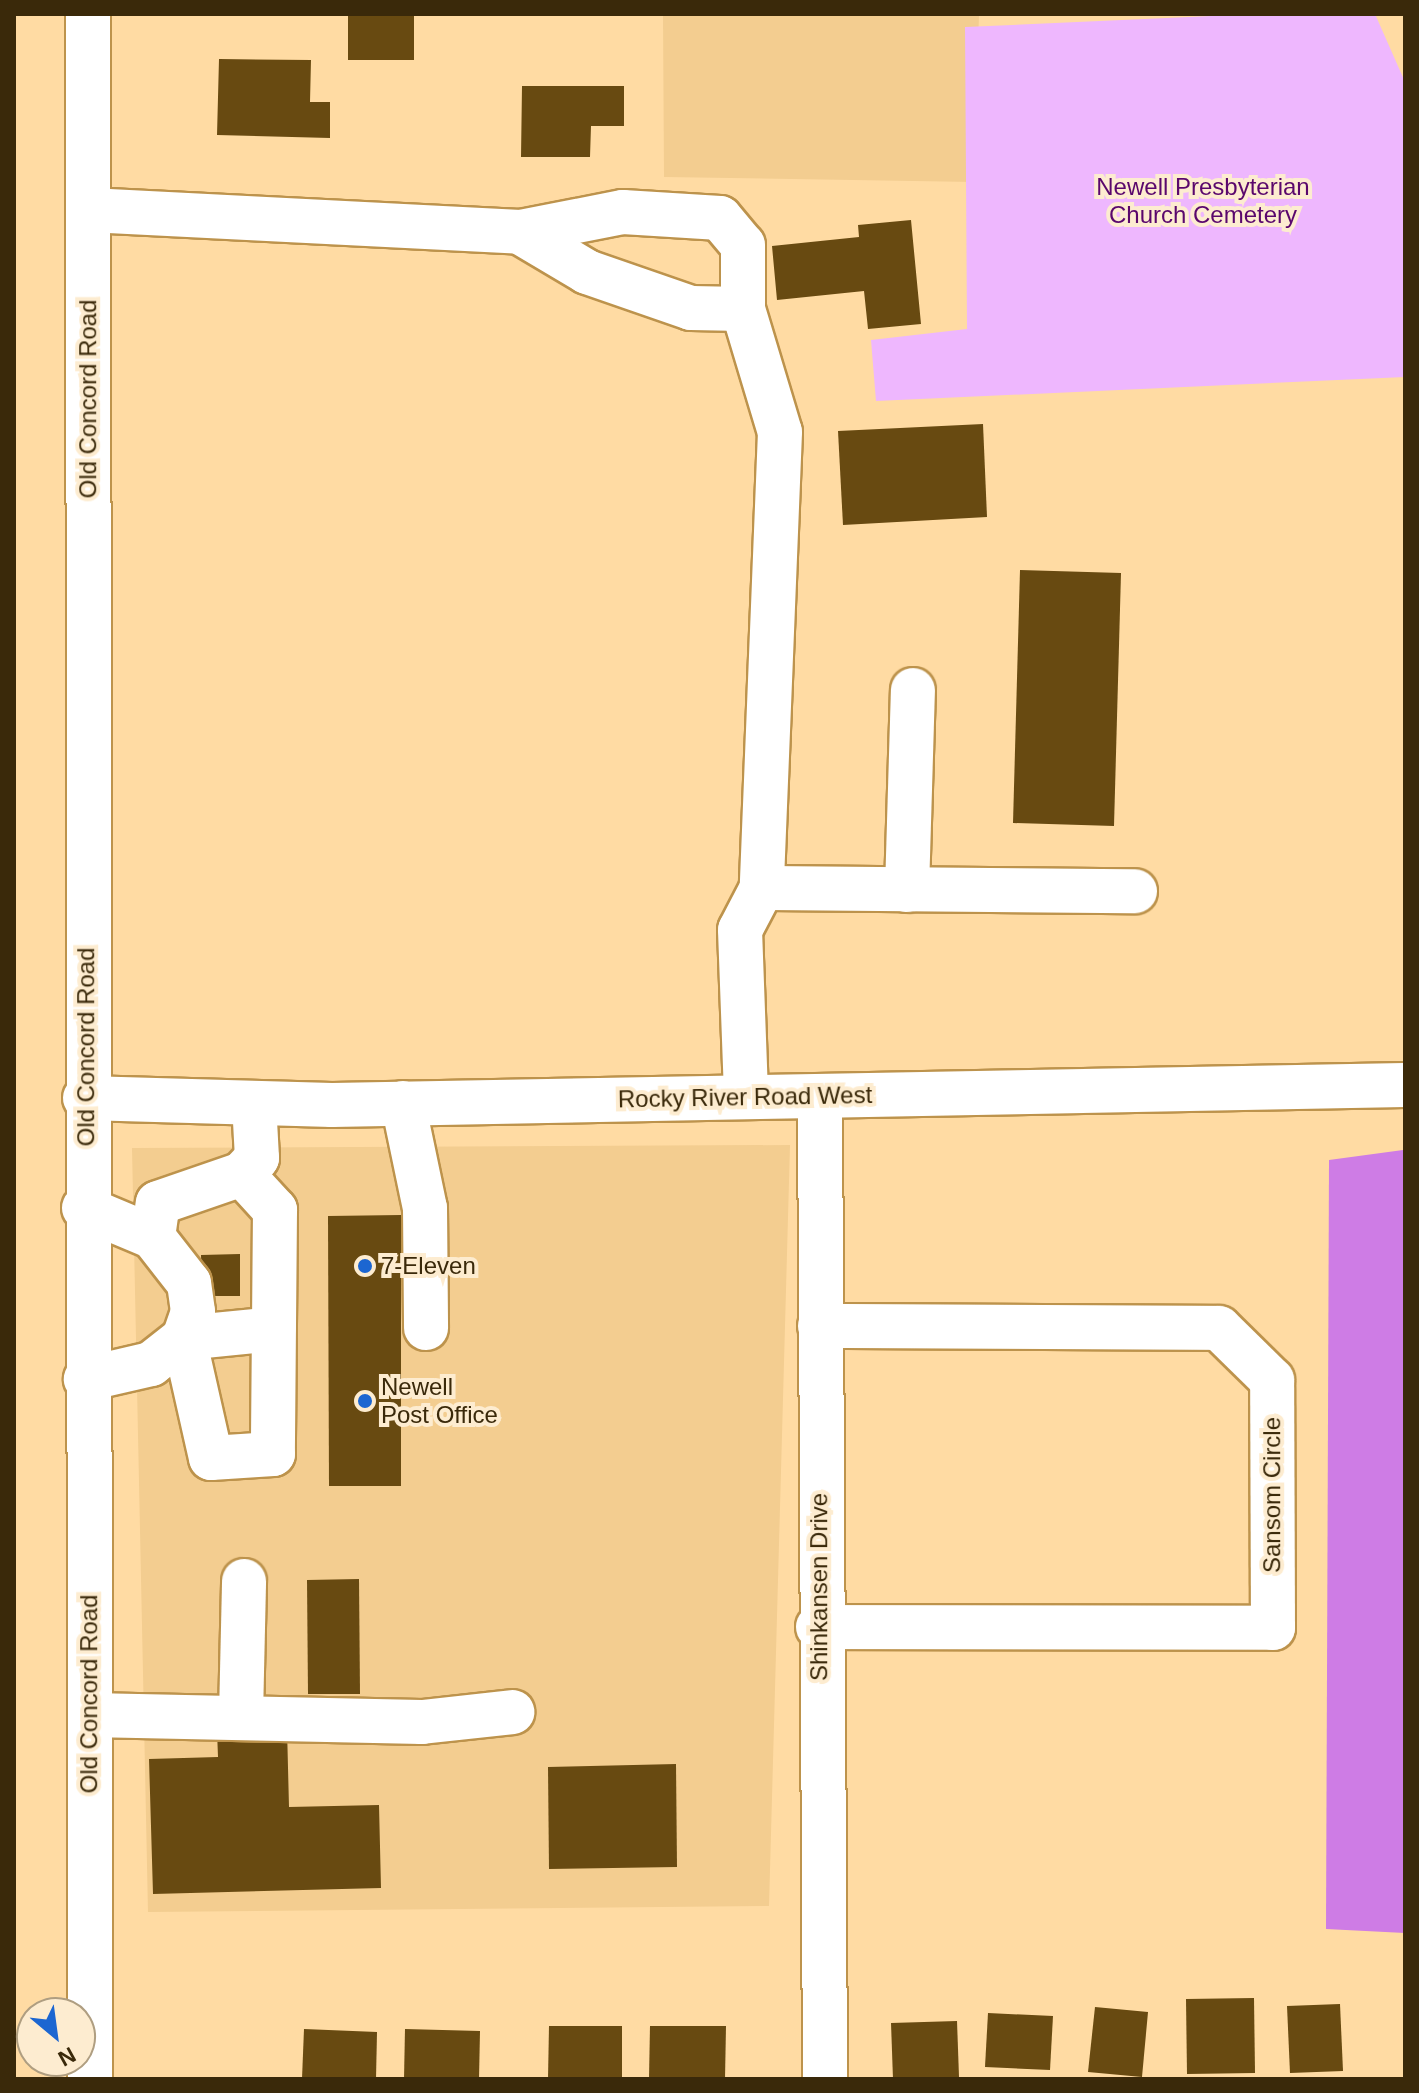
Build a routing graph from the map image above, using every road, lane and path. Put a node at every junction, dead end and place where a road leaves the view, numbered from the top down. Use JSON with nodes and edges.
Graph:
{"nodes":[{"id":1,"x":88,"y":14,"type":"edge"},
{"id":2,"x":89,"y":210,"type":"junction"},
{"id":3,"x":520,"y":232,"type":"junction"},
{"id":4,"x":743,"y":309,"type":"junction"},
{"id":5,"x":913,"y":690,"type":"dead end"},
{"id":6,"x":762,"y":888,"type":"junction"},
{"id":7,"x":907,"y":890,"type":"junction"},
{"id":8,"x":1135,"y":891,"type":"dead end"},
{"id":9,"x":1405,"y":1085,"type":"edge"},
{"id":10,"x":820,"y":1096,"type":"junction"},
{"id":11,"x":746,"y":1097,"type":"junction"},
{"id":12,"x":85,"y":1098,"type":"junction"},
{"id":13,"x":254,"y":1103,"type":"junction"},
{"id":14,"x":403,"y":1103,"type":"junction"},
{"id":15,"x":242,"y":1174,"type":"junction"},
{"id":16,"x":84,"y":1208,"type":"junction"},
{"id":17,"x":153,"y":1237,"type":"junction"},
{"id":18,"x":820,"y":1326,"type":"junction"},
{"id":19,"x":426,"y":1328,"type":"dead end"},
{"id":20,"x":274,"y":1329,"type":"junction"},
{"id":21,"x":184,"y":1338,"type":"junction"},
{"id":22,"x":86,"y":1379,"type":"junction"},
{"id":23,"x":244,"y":1581,"type":"dead end"},
{"id":24,"x":818,"y":1627,"type":"junction"},
{"id":25,"x":512,"y":1712,"type":"dead end"},
{"id":26,"x":90,"y":1715,"type":"junction"},
{"id":27,"x":241,"y":1716,"type":"junction"},
{"id":28,"x":90,"y":2079,"type":"edge"},
{"id":29,"x":825,"y":2079,"type":"edge"}],
"edges":[{"from":1,"to":2,"type":"street","name":"Old Concord Road"},
{"from":2,"to":3,"type":"street"},
{"from":2,"to":12,"type":"street","name":"Old Concord Road"},
{"from":3,"to":4,"type":"street"},
{"from":3,"to":4,"type":"street"},
{"from":4,"to":6,"type":"street"},
{"from":5,"to":7,"type":"street"},
{"from":6,"to":7,"type":"street"},
{"from":6,"to":11,"type":"street"},
{"from":7,"to":8,"type":"street"},
{"from":9,"to":10,"type":"street","name":"Rocky River Road West"},
{"from":10,"to":11,"type":"street","name":"Rocky River Road West"},
{"from":10,"to":18,"type":"street","name":"Shinkansen Drive"},
{"from":11,"to":14,"type":"street","name":"Rocky River Road West"},
{"from":12,"to":13,"type":"street","name":"Rocky River Road West"},
{"from":12,"to":16,"type":"street","name":"Old Concord Road"},
{"from":13,"to":14,"type":"street","name":"Rocky River Road West"},
{"from":13,"to":15,"type":"street"},
{"from":14,"to":19,"type":"street"},
{"from":15,"to":17,"type":"street"},
{"from":15,"to":20,"type":"street"},
{"from":16,"to":17,"type":"street"},
{"from":16,"to":22,"type":"street","name":"Old Concord Road"},
{"from":17,"to":21,"type":"street"},
{"from":18,"to":24,"type":"street","name":"Shinkansen Drive"},
{"from":18,"to":24,"type":"street","name":"Sansom Circle"},
{"from":20,"to":21,"type":"street"},
{"from":20,"to":21,"type":"street"},
{"from":21,"to":22,"type":"street"},
{"from":22,"to":26,"type":"street","name":"Old Concord Road"},
{"from":23,"to":27,"type":"street"},
{"from":24,"to":29,"type":"street","name":"Shinkansen Drive"},
{"from":25,"to":27,"type":"street"},
{"from":26,"to":27,"type":"street"},
{"from":26,"to":28,"type":"street","name":"Old Concord Road"}]}
